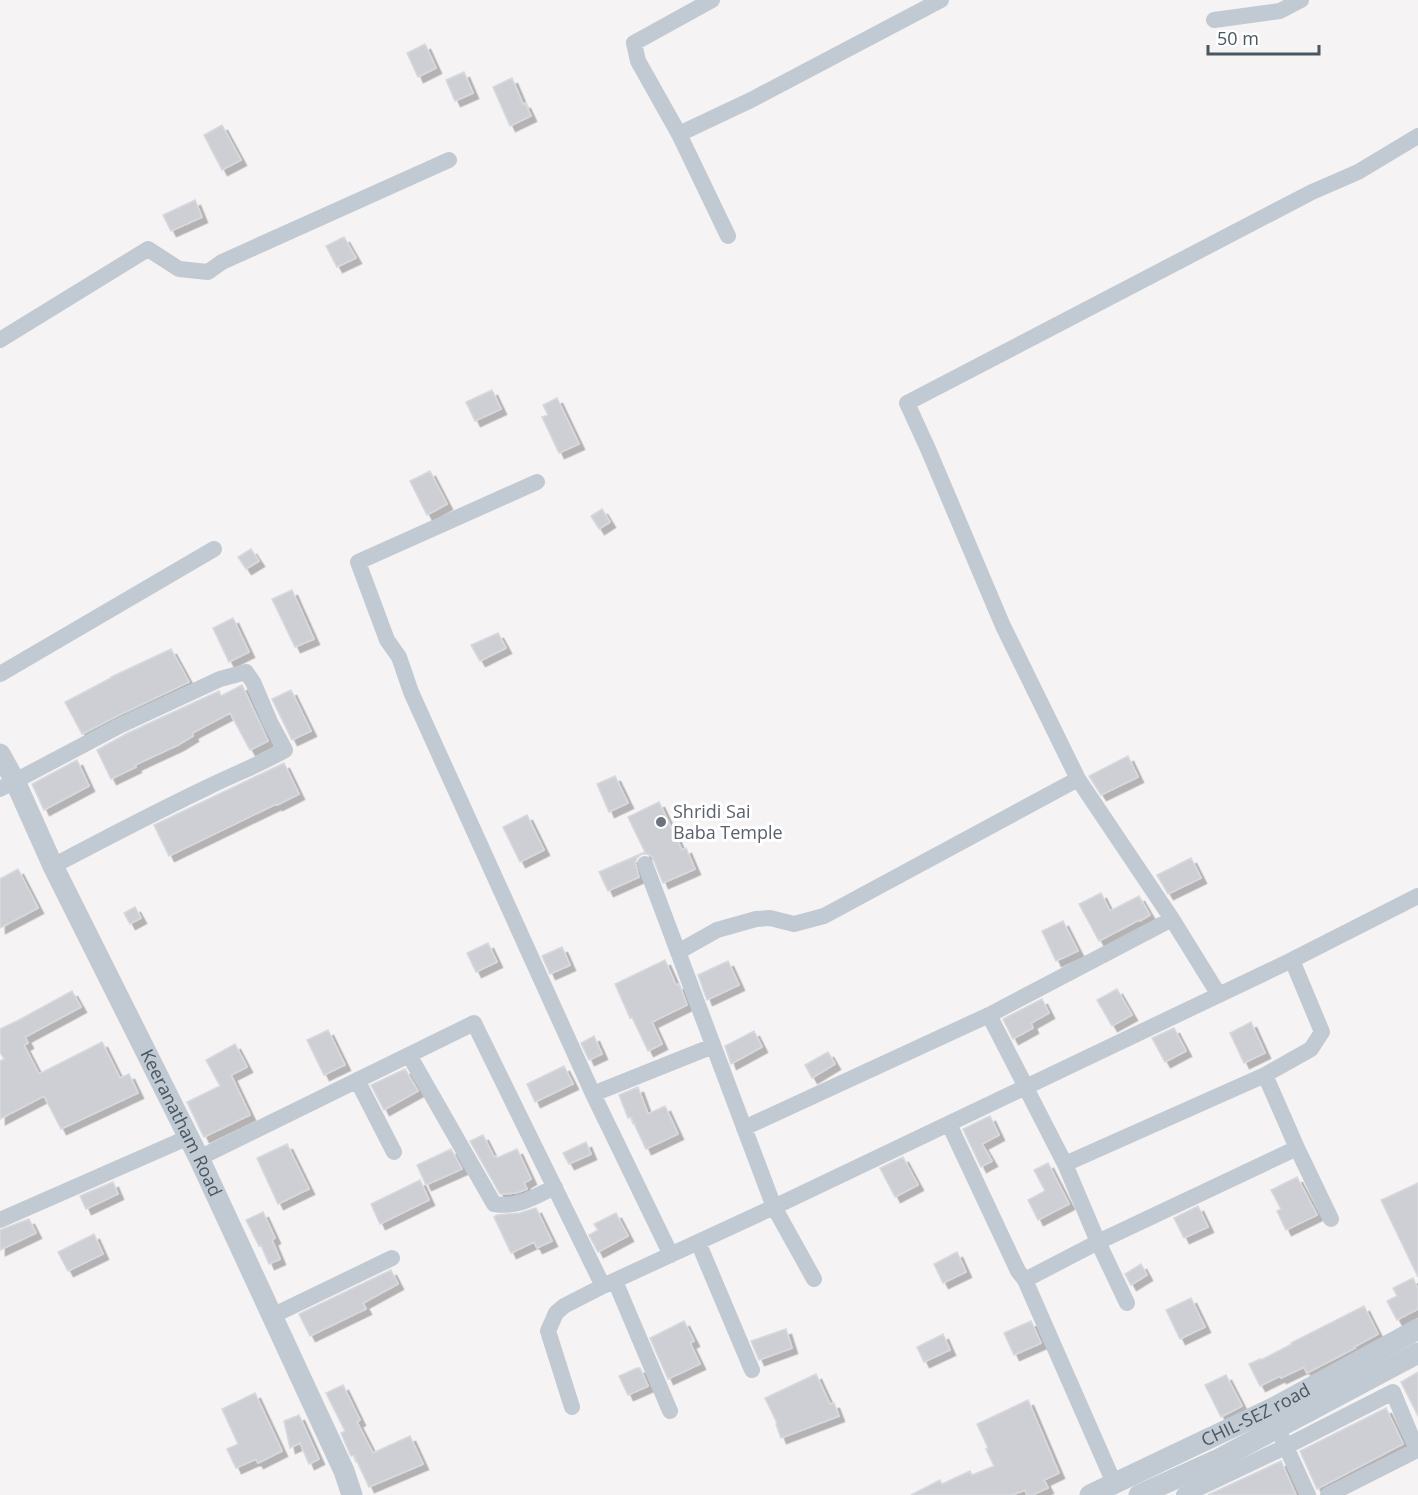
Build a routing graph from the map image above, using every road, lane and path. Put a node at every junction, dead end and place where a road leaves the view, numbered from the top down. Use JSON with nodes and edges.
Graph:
{"nodes":[{"id":1,"x":712,"y":0,"type":"edge"},
{"id":2,"x":941,"y":0,"type":"edge"},
{"id":3,"x":1301,"y":0,"type":"edge"},
{"id":4,"x":1214,"y":20,"type":"dead end"},
{"id":5,"x":679,"y":134,"type":"junction"},
{"id":6,"x":1418,"y":136,"type":"edge"},
{"id":7,"x":449,"y":160,"type":"dead end"},
{"id":8,"x":728,"y":236,"type":"dead end"},
{"id":9,"x":0,"y":340,"type":"edge"},
{"id":10,"x":537,"y":482,"type":"dead end"},
{"id":11,"x":214,"y":549,"type":"dead end"},
{"id":12,"x":0,"y":674,"type":"edge"},
{"id":13,"x":0,"y":754,"type":"edge"},
{"id":14,"x":1078,"y":779,"type":"junction"},
{"id":15,"x":8,"y":785,"type":"edge"},
{"id":16,"x":645,"y":864,"type":"dead end"},
{"id":17,"x":53,"y":866,"type":"junction"},
{"id":18,"x":1418,"y":896,"type":"edge"},
{"id":19,"x":1172,"y":919,"type":"junction"},
{"id":20,"x":678,"y":952,"type":"junction"},
{"id":21,"x":1292,"y":960,"type":"junction"},
{"id":22,"x":1219,"y":995,"type":"junction"},
{"id":23,"x":990,"y":1015,"type":"junction"},
{"id":24,"x":713,"y":1046,"type":"junction"},
{"id":25,"x":409,"y":1055,"type":"junction"},
{"id":26,"x":1265,"y":1075,"type":"junction"},
{"id":27,"x":357,"y":1080,"type":"junction"},
{"id":28,"x":1026,"y":1087,"type":"junction"},
{"id":29,"x":593,"y":1094,"type":"junction"},
{"id":30,"x":949,"y":1124,"type":"junction"},
{"id":31,"x":744,"y":1128,"type":"junction"},
{"id":32,"x":189,"y":1137,"type":"junction"},
{"id":33,"x":1297,"y":1148,"type":"junction"},
{"id":34,"x":394,"y":1152,"type":"dead end"},
{"id":35,"x":199,"y":1158,"type":"junction"},
{"id":36,"x":1065,"y":1164,"type":"junction"},
{"id":37,"x":555,"y":1187,"type":"junction"},
{"id":38,"x":774,"y":1207,"type":"junction"},
{"id":39,"x":1331,"y":1219,"type":"dead end"},
{"id":40,"x":0,"y":1220,"type":"edge"},
{"id":41,"x":698,"y":1242,"type":"junction"},
{"id":42,"x":1098,"y":1242,"type":"junction"},
{"id":43,"x":671,"y":1255,"type":"junction"},
{"id":44,"x":392,"y":1258,"type":"dead end"},
{"id":45,"x":814,"y":1279,"type":"dead end"},
{"id":46,"x":1025,"y":1280,"type":"junction"},
{"id":47,"x":609,"y":1283,"type":"junction"},
{"id":48,"x":1127,"y":1302,"type":"dead end"},
{"id":49,"x":272,"y":1316,"type":"junction"},
{"id":50,"x":1418,"y":1329,"type":"edge"},
{"id":51,"x":1418,"y":1353,"type":"edge"},
{"id":52,"x":752,"y":1370,"type":"dead end"},
{"id":53,"x":572,"y":1407,"type":"dead end"},
{"id":54,"x":670,"y":1411,"type":"dead end"},
{"id":55,"x":1281,"y":1438,"type":"junction"},
{"id":56,"x":1114,"y":1483,"type":"junction"},
{"id":57,"x":352,"y":1495,"type":"edge"},
{"id":58,"x":1090,"y":1495,"type":"edge"},
{"id":59,"x":1139,"y":1495,"type":"edge"},
{"id":60,"x":1184,"y":1495,"type":"edge"},
{"id":61,"x":1308,"y":1495,"type":"edge"},
{"id":62,"x":1328,"y":1495,"type":"edge"}],
"edges":[{"from":1,"to":5,"type":"street"},
{"from":2,"to":5,"type":"street"},
{"from":3,"to":4,"type":"street"},
{"from":5,"to":8,"type":"street"},
{"from":6,"to":14,"type":"street"},
{"from":7,"to":9,"type":"street"},
{"from":10,"to":29,"type":"street"},
{"from":11,"to":12,"type":"street"},
{"from":13,"to":15,"type":"street","name":"Keeranatham Road"},
{"from":14,"to":19,"type":"street"},
{"from":14,"to":20,"type":"street"},
{"from":15,"to":17,"type":"street","name":"Keeranatham Road"},
{"from":15,"to":17,"type":"street"},
{"from":16,"to":20,"type":"street"},
{"from":17,"to":32,"type":"street","name":"Keeranatham Road"},
{"from":18,"to":21,"type":"street"},
{"from":19,"to":22,"type":"street"},
{"from":19,"to":23,"type":"street"},
{"from":20,"to":24,"type":"street"},
{"from":21,"to":22,"type":"street"},
{"from":21,"to":26,"type":"street"},
{"from":22,"to":28,"type":"street"},
{"from":23,"to":28,"type":"street"},
{"from":23,"to":31,"type":"street"},
{"from":24,"to":29,"type":"street"},
{"from":24,"to":31,"type":"street"},
{"from":25,"to":27,"type":"street"},
{"from":25,"to":37,"type":"street"},
{"from":25,"to":37,"type":"street"},
{"from":26,"to":33,"type":"street"},
{"from":26,"to":36,"type":"street"},
{"from":27,"to":34,"type":"street"},
{"from":27,"to":35,"type":"street"},
{"from":28,"to":30,"type":"street"},
{"from":28,"to":36,"type":"street"},
{"from":29,"to":43,"type":"street"},
{"from":30,"to":38,"type":"street"},
{"from":30,"to":46,"type":"street"},
{"from":31,"to":38,"type":"street"},
{"from":32,"to":35,"type":"street","name":"Keeranatham Road"},
{"from":32,"to":40,"type":"street"},
{"from":33,"to":39,"type":"street"},
{"from":33,"to":42,"type":"street"},
{"from":35,"to":49,"type":"street","name":"Keeranatham Road"},
{"from":36,"to":42,"type":"street"},
{"from":37,"to":47,"type":"street"},
{"from":38,"to":41,"type":"street"},
{"from":38,"to":45,"type":"street"},
{"from":41,"to":43,"type":"street"},
{"from":41,"to":52,"type":"street"},
{"from":42,"to":46,"type":"street"},
{"from":42,"to":48,"type":"street"},
{"from":43,"to":47,"type":"street"},
{"from":44,"to":49,"type":"street"},
{"from":46,"to":56,"type":"street"},
{"from":47,"to":53,"type":"street"},
{"from":47,"to":54,"type":"street"},
{"from":49,"to":57,"type":"street","name":"Keeranatham Road"},
{"from":50,"to":56,"type":"street","name":"CHIL-SEZ road"},
{"from":51,"to":55,"type":"street","name":"CHIL-SEZ road"},
{"from":55,"to":59,"type":"street","name":"CHIL-SEZ road"},
{"from":55,"to":60,"type":"street"},
{"from":55,"to":61,"type":"street"},
{"from":55,"to":62,"type":"street"},
{"from":56,"to":58,"type":"street","name":"CHIL-SEZ road"}]}
